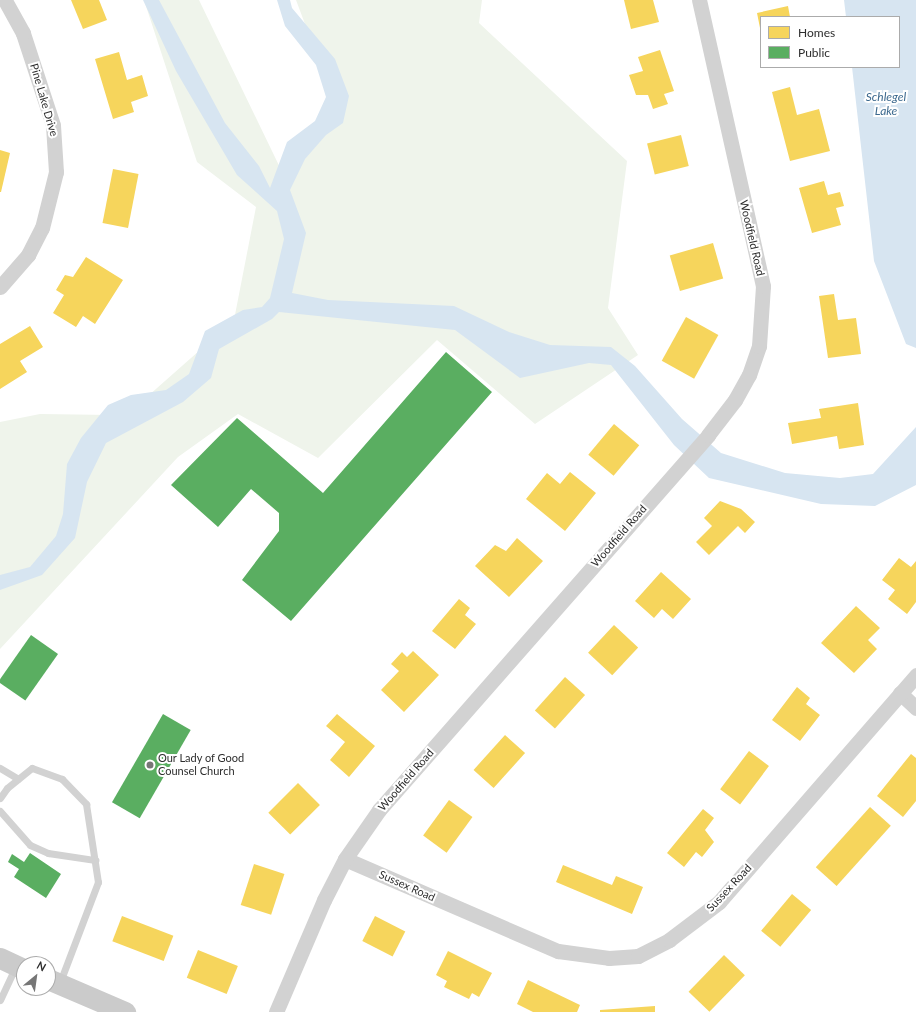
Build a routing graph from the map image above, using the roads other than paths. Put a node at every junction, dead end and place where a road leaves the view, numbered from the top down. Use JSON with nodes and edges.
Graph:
{"nodes":[{"id":1,"x":5,"y":0,"type":"edge"},
{"id":2,"x":699,"y":0,"type":"edge"},
{"id":3,"x":0,"y":287,"type":"edge"},
{"id":4,"x":916,"y":675,"type":"edge"},
{"id":5,"x":900,"y":693,"type":"junction"},
{"id":6,"x":916,"y":708,"type":"edge"},
{"id":7,"x":0,"y":768,"type":"edge"},
{"id":8,"x":18,"y":779,"type":"junction"},
{"id":9,"x":0,"y":798,"type":"edge"},
{"id":10,"x":0,"y":811,"type":"edge"},
{"id":11,"x":346,"y":859,"type":"junction"},
{"id":12,"x":95,"y":860,"type":"junction"},
{"id":13,"x":14,"y":964,"type":"edge"},
{"id":14,"x":56,"y":977,"type":"edge"},
{"id":15,"x":56,"y":983,"type":"edge"},
{"id":16,"x":0,"y":1000,"type":"edge"},
{"id":17,"x":125,"y":1012,"type":"edge"},
{"id":18,"x":276,"y":1012,"type":"edge"}],
"edges":[{"from":1,"to":3,"type":"street","name":"Pine Lake Drive"},
{"from":2,"to":11,"type":"street","name":"Woodfield Road"},
{"from":4,"to":5,"type":"street","name":"Sussex Road"},
{"from":5,"to":6,"type":"street"},
{"from":5,"to":11,"type":"street","name":"Sussex Road"},
{"from":7,"to":8,"type":"lane"},
{"from":8,"to":9,"type":"lane"},
{"from":8,"to":12,"type":"lane"},
{"from":10,"to":12,"type":"lane"},
{"from":11,"to":18,"type":"street","name":"Woodfield Road"},
{"from":12,"to":14,"type":"lane"},
{"from":13,"to":16,"type":"lane"},
{"from":15,"to":17,"type":"main road"}]}
